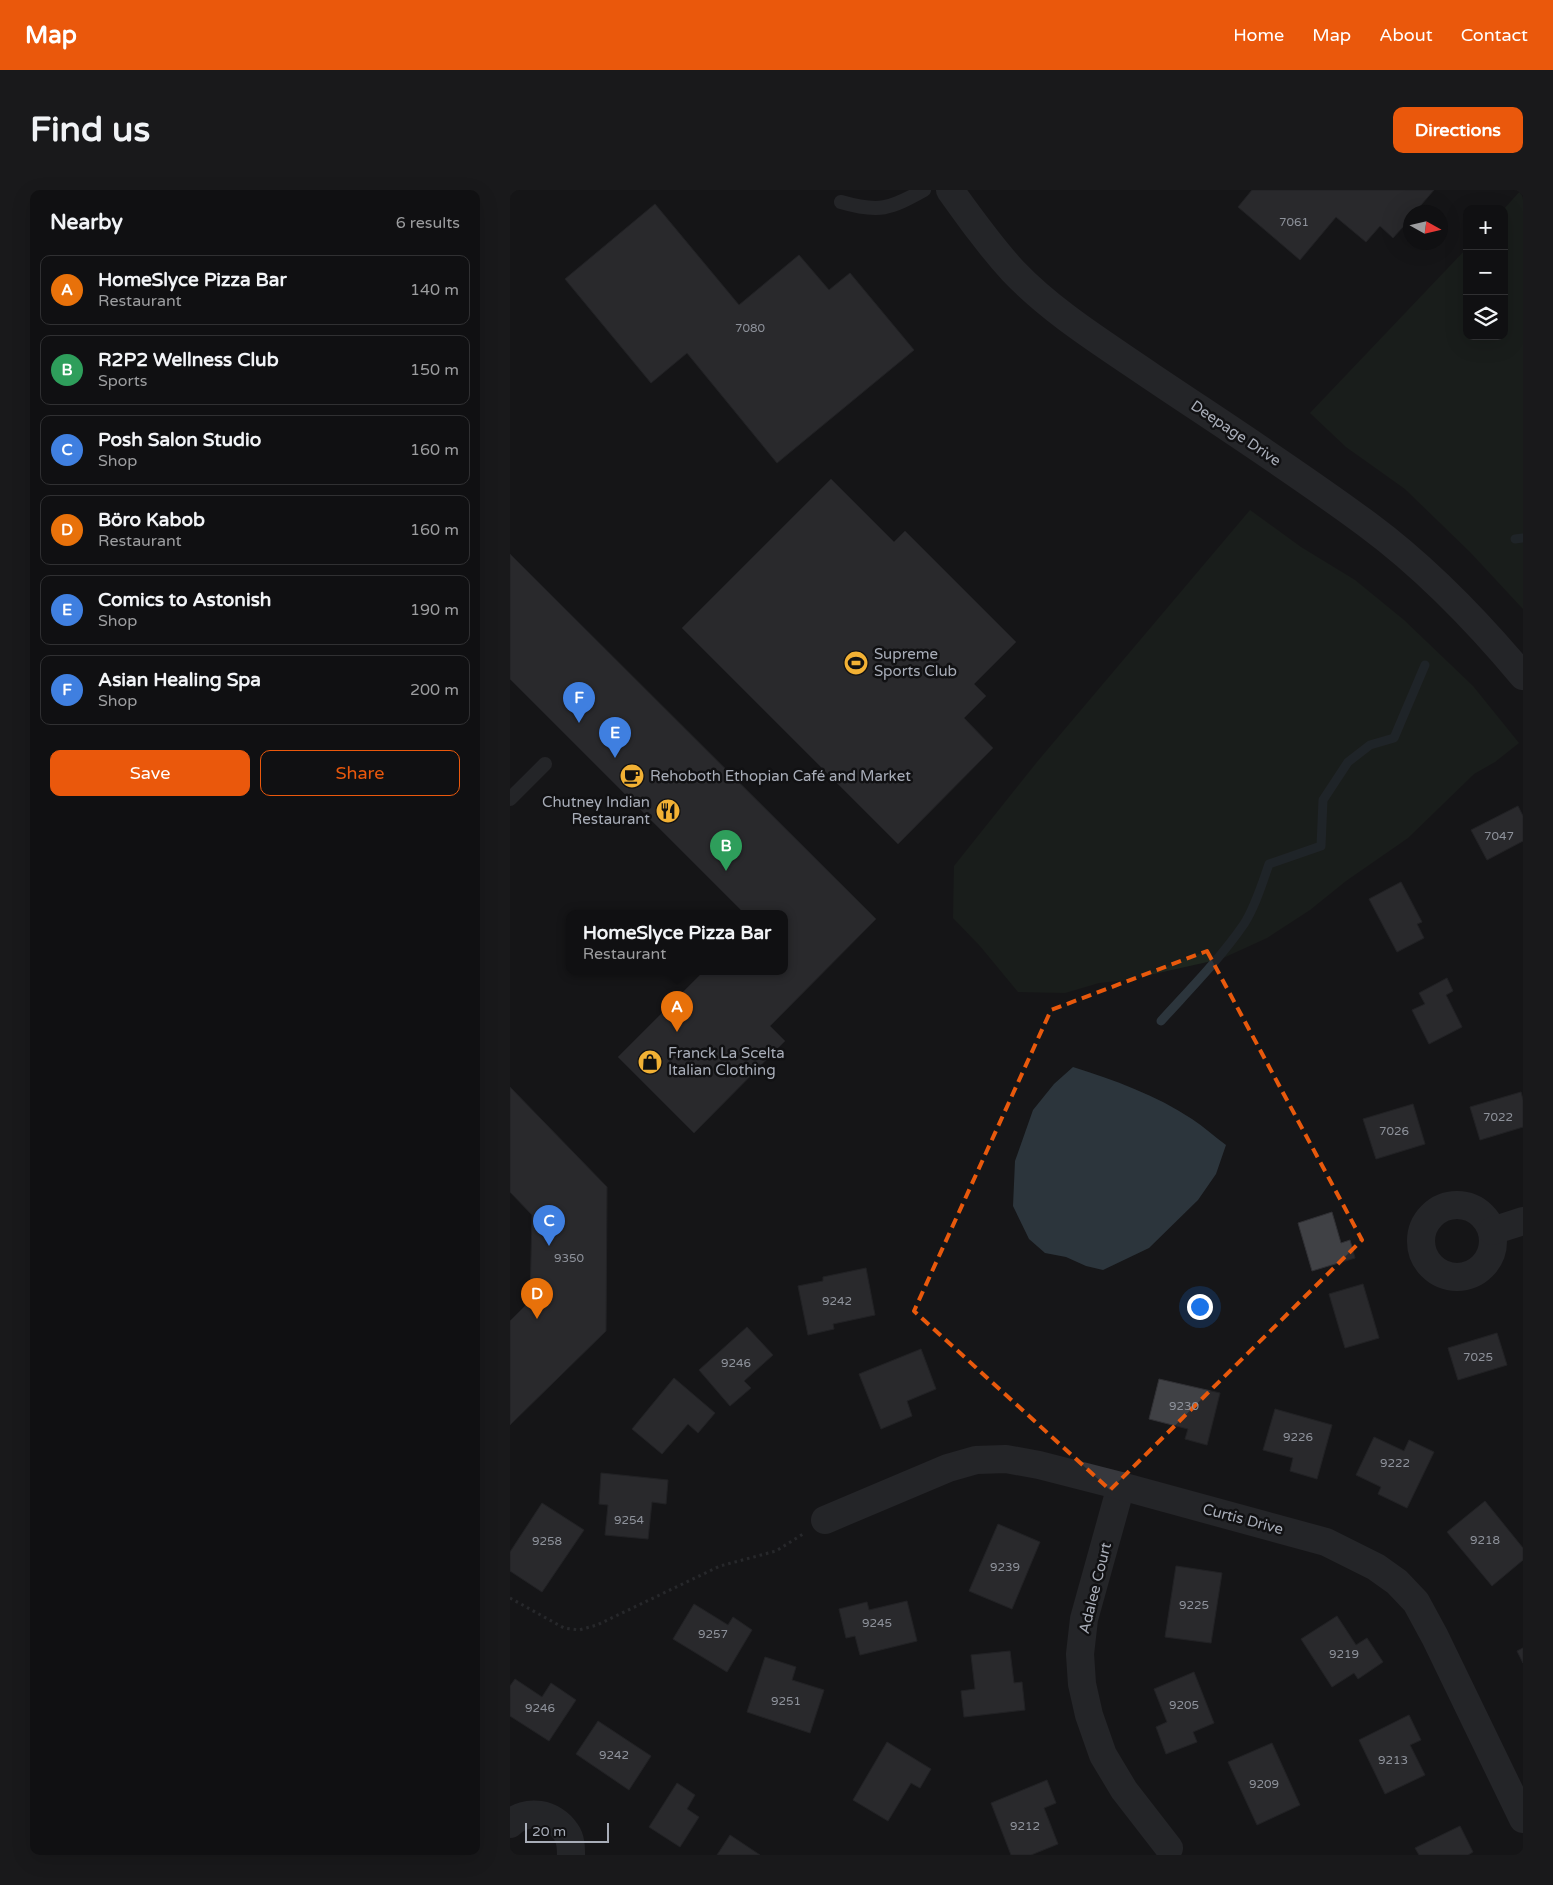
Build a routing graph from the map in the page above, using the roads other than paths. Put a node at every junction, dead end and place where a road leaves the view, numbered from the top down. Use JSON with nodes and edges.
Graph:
{"nodes":[{"id":1,"x":924,"y":190,"type":"edge"},
{"id":2,"x":950,"y":190,"type":"edge"},
{"id":3,"x":841,"y":202,"type":"dead end"},
{"id":4,"x":1523,"y":676,"type":"edge"},
{"id":5,"x":545,"y":764,"type":"dead end"},
{"id":6,"x":510,"y":798,"type":"edge"},
{"id":7,"x":1523,"y":1221,"type":"edge"},
{"id":8,"x":1492,"y":1231,"type":"dead end"},
{"id":9,"x":1121,"y":1486,"type":"junction"},
{"id":10,"x":825,"y":1520,"type":"road end"},
{"id":11,"x":1523,"y":1819,"type":"edge"},
{"id":12,"x":510,"y":1824,"type":"edge"},
{"id":13,"x":1169,"y":1848,"type":"dead end"},
{"id":14,"x":571,"y":1855,"type":"edge"}],
"edges":[{"from":1,"to":3,"type":"lane"},
{"from":2,"to":4,"type":"street","name":"Deepage Drive"},
{"from":5,"to":6,"type":"lane"},
{"from":7,"to":8,"type":"street"},
{"from":9,"to":10,"type":"street","name":"Curtis Drive"},
{"from":9,"to":11,"type":"street","name":"Curtis Drive"},
{"from":9,"to":13,"type":"street","name":"Adalee Court"},
{"from":12,"to":14,"type":"street"}]}
